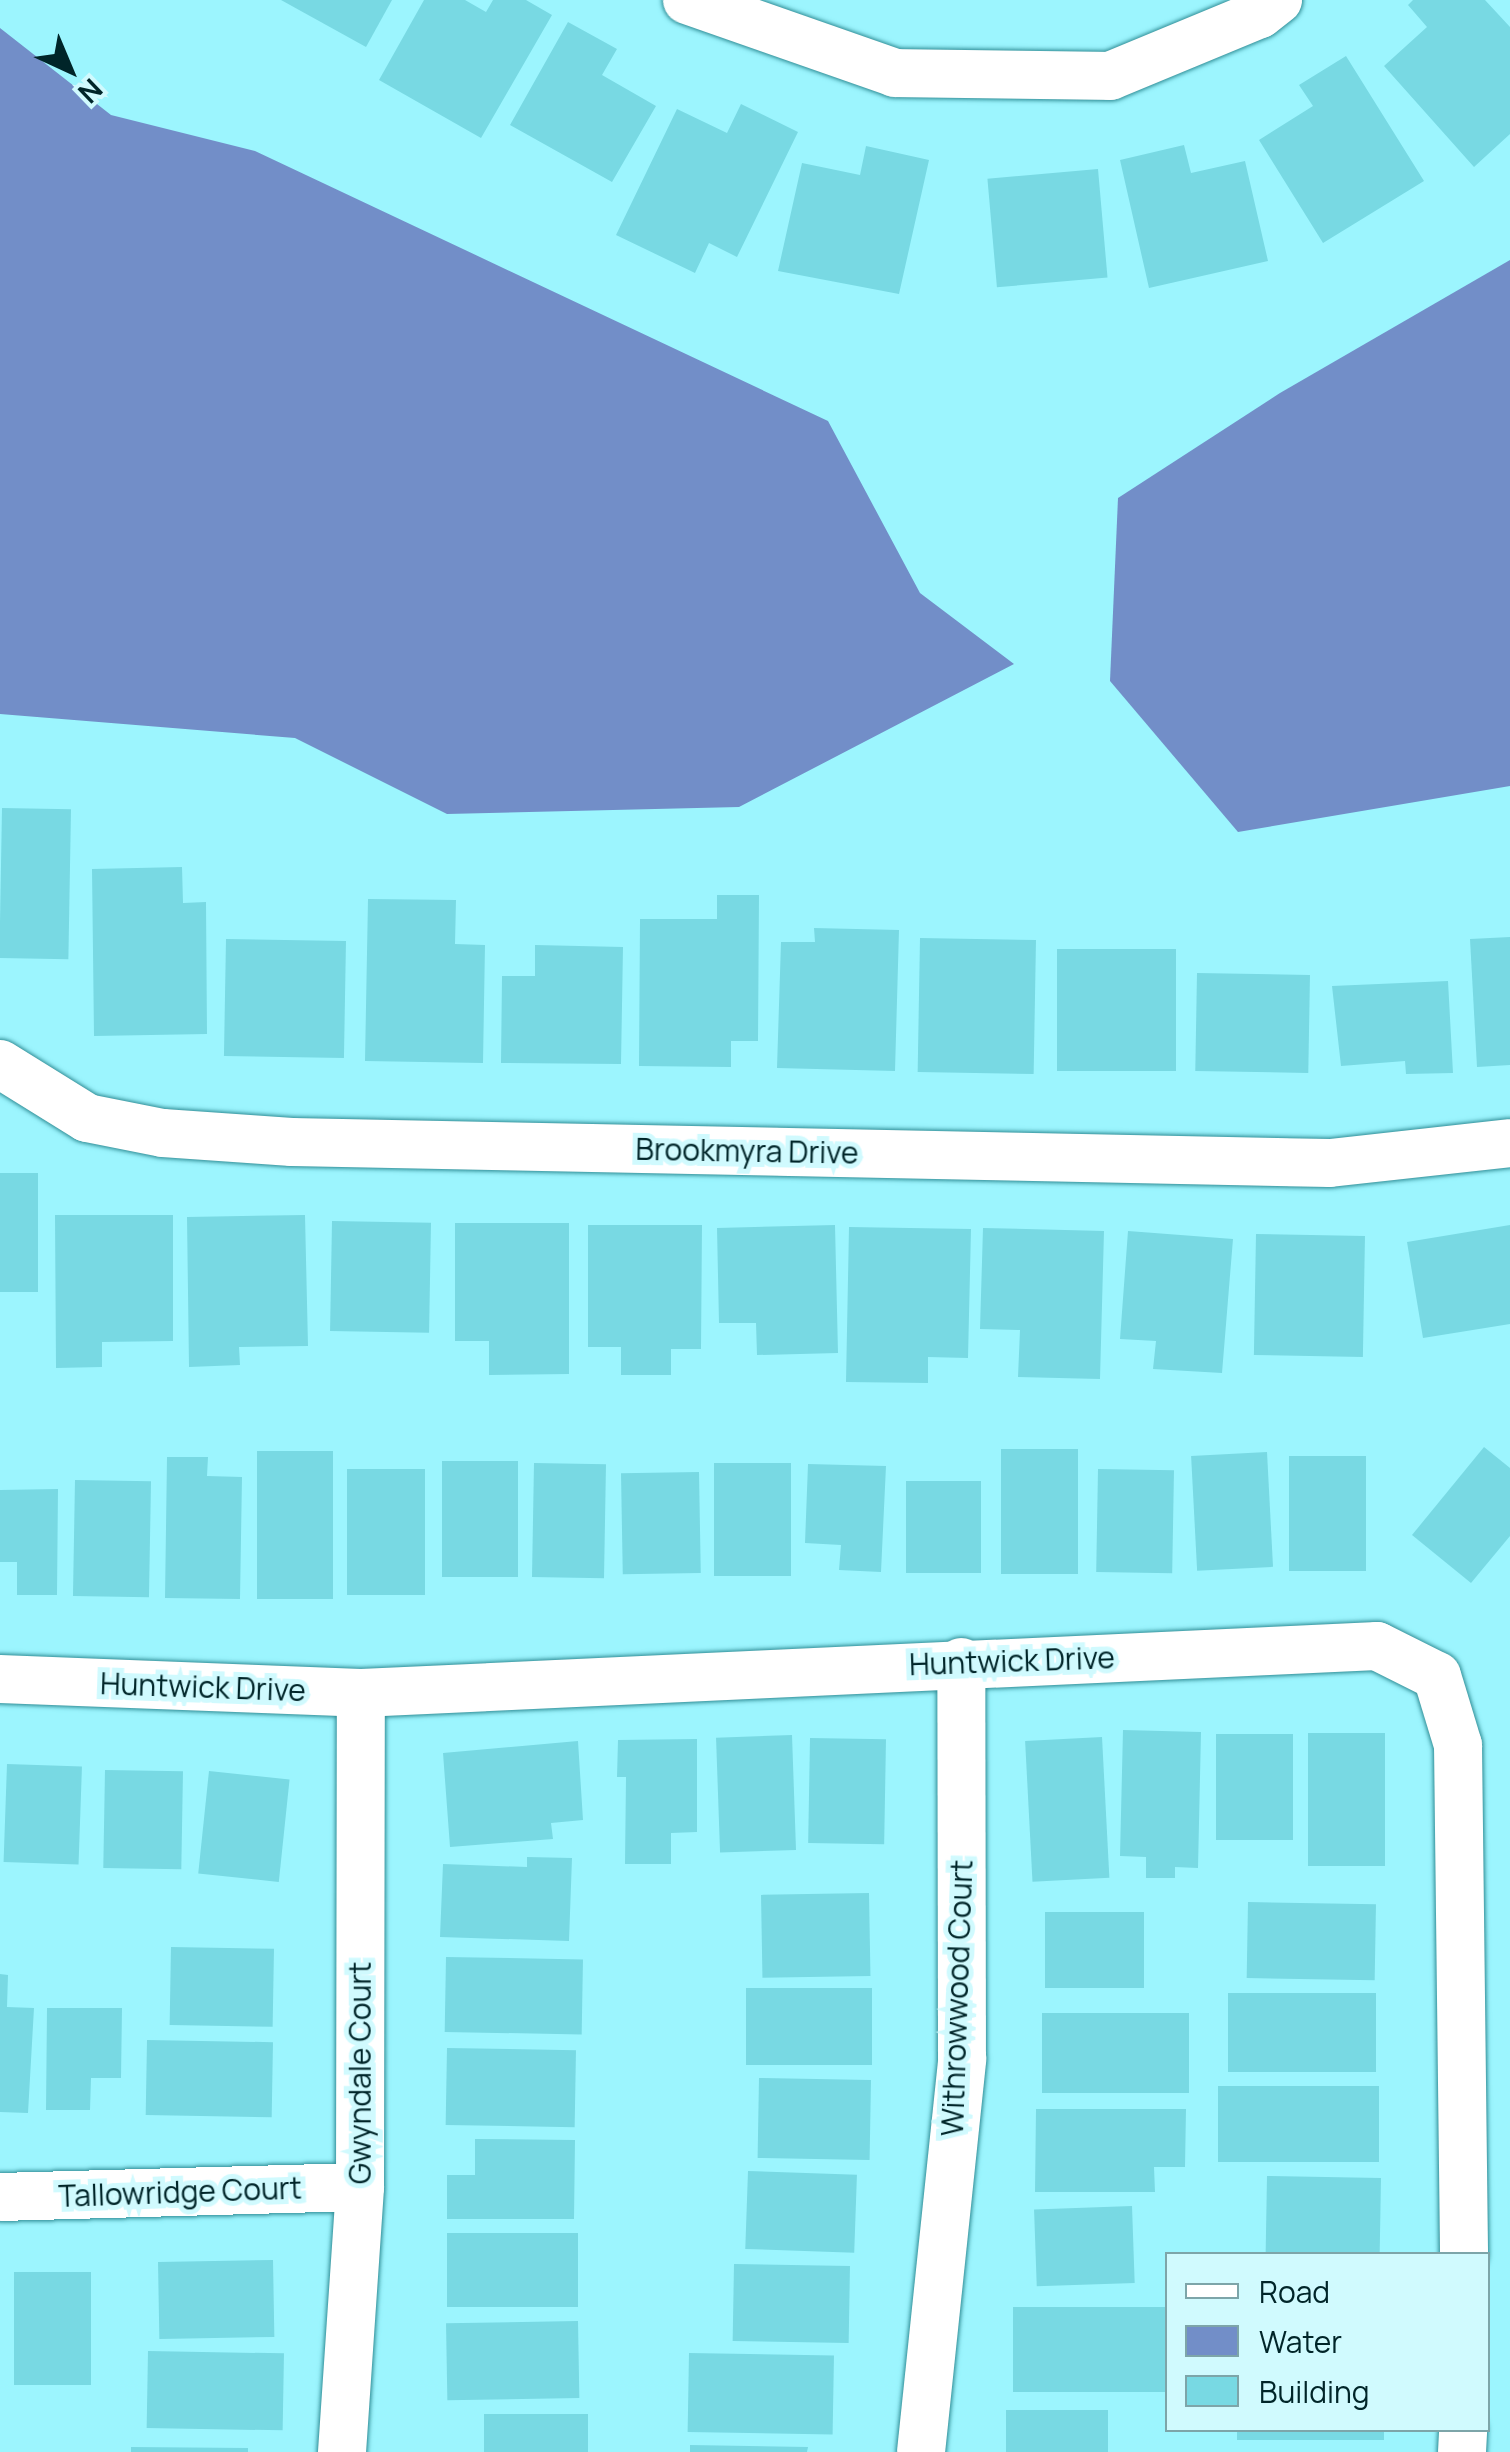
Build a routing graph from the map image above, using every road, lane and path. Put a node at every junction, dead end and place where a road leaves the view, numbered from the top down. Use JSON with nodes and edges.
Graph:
{"nodes":[{"id":1,"x":687,"y":0,"type":"edge"},
{"id":2,"x":1278,"y":0,"type":"edge"},
{"id":3,"x":0,"y":1064,"type":"edge"},
{"id":4,"x":1510,"y":1143,"type":"edge"},
{"id":5,"x":962,"y":1662,"type":"junction"},
{"id":6,"x":0,"y":1678,"type":"edge"},
{"id":7,"x":361,"y":1693,"type":"junction"},
{"id":8,"x":360,"y":2187,"type":"junction"},
{"id":9,"x":0,"y":2197,"type":"edge"},
{"id":10,"x":1464,"y":2252,"type":"edge"},
{"id":11,"x":342,"y":2452,"type":"edge"},
{"id":12,"x":921,"y":2452,"type":"edge"}],
"edges":[{"from":1,"to":2,"type":"street"},
{"from":3,"to":4,"type":"street","name":"Brookmyra Drive"},
{"from":5,"to":7,"type":"street","name":"Huntwick Drive"},
{"from":5,"to":10,"type":"street","name":"Huntwick Drive"},
{"from":5,"to":12,"type":"street","name":"Withrowwood Court"},
{"from":6,"to":7,"type":"street","name":"Huntwick Drive"},
{"from":7,"to":8,"type":"street","name":"Gwyndale Court"},
{"from":8,"to":9,"type":"street","name":"Tallowridge Court"},
{"from":8,"to":11,"type":"street","name":"Gwyndale Court"}]}
